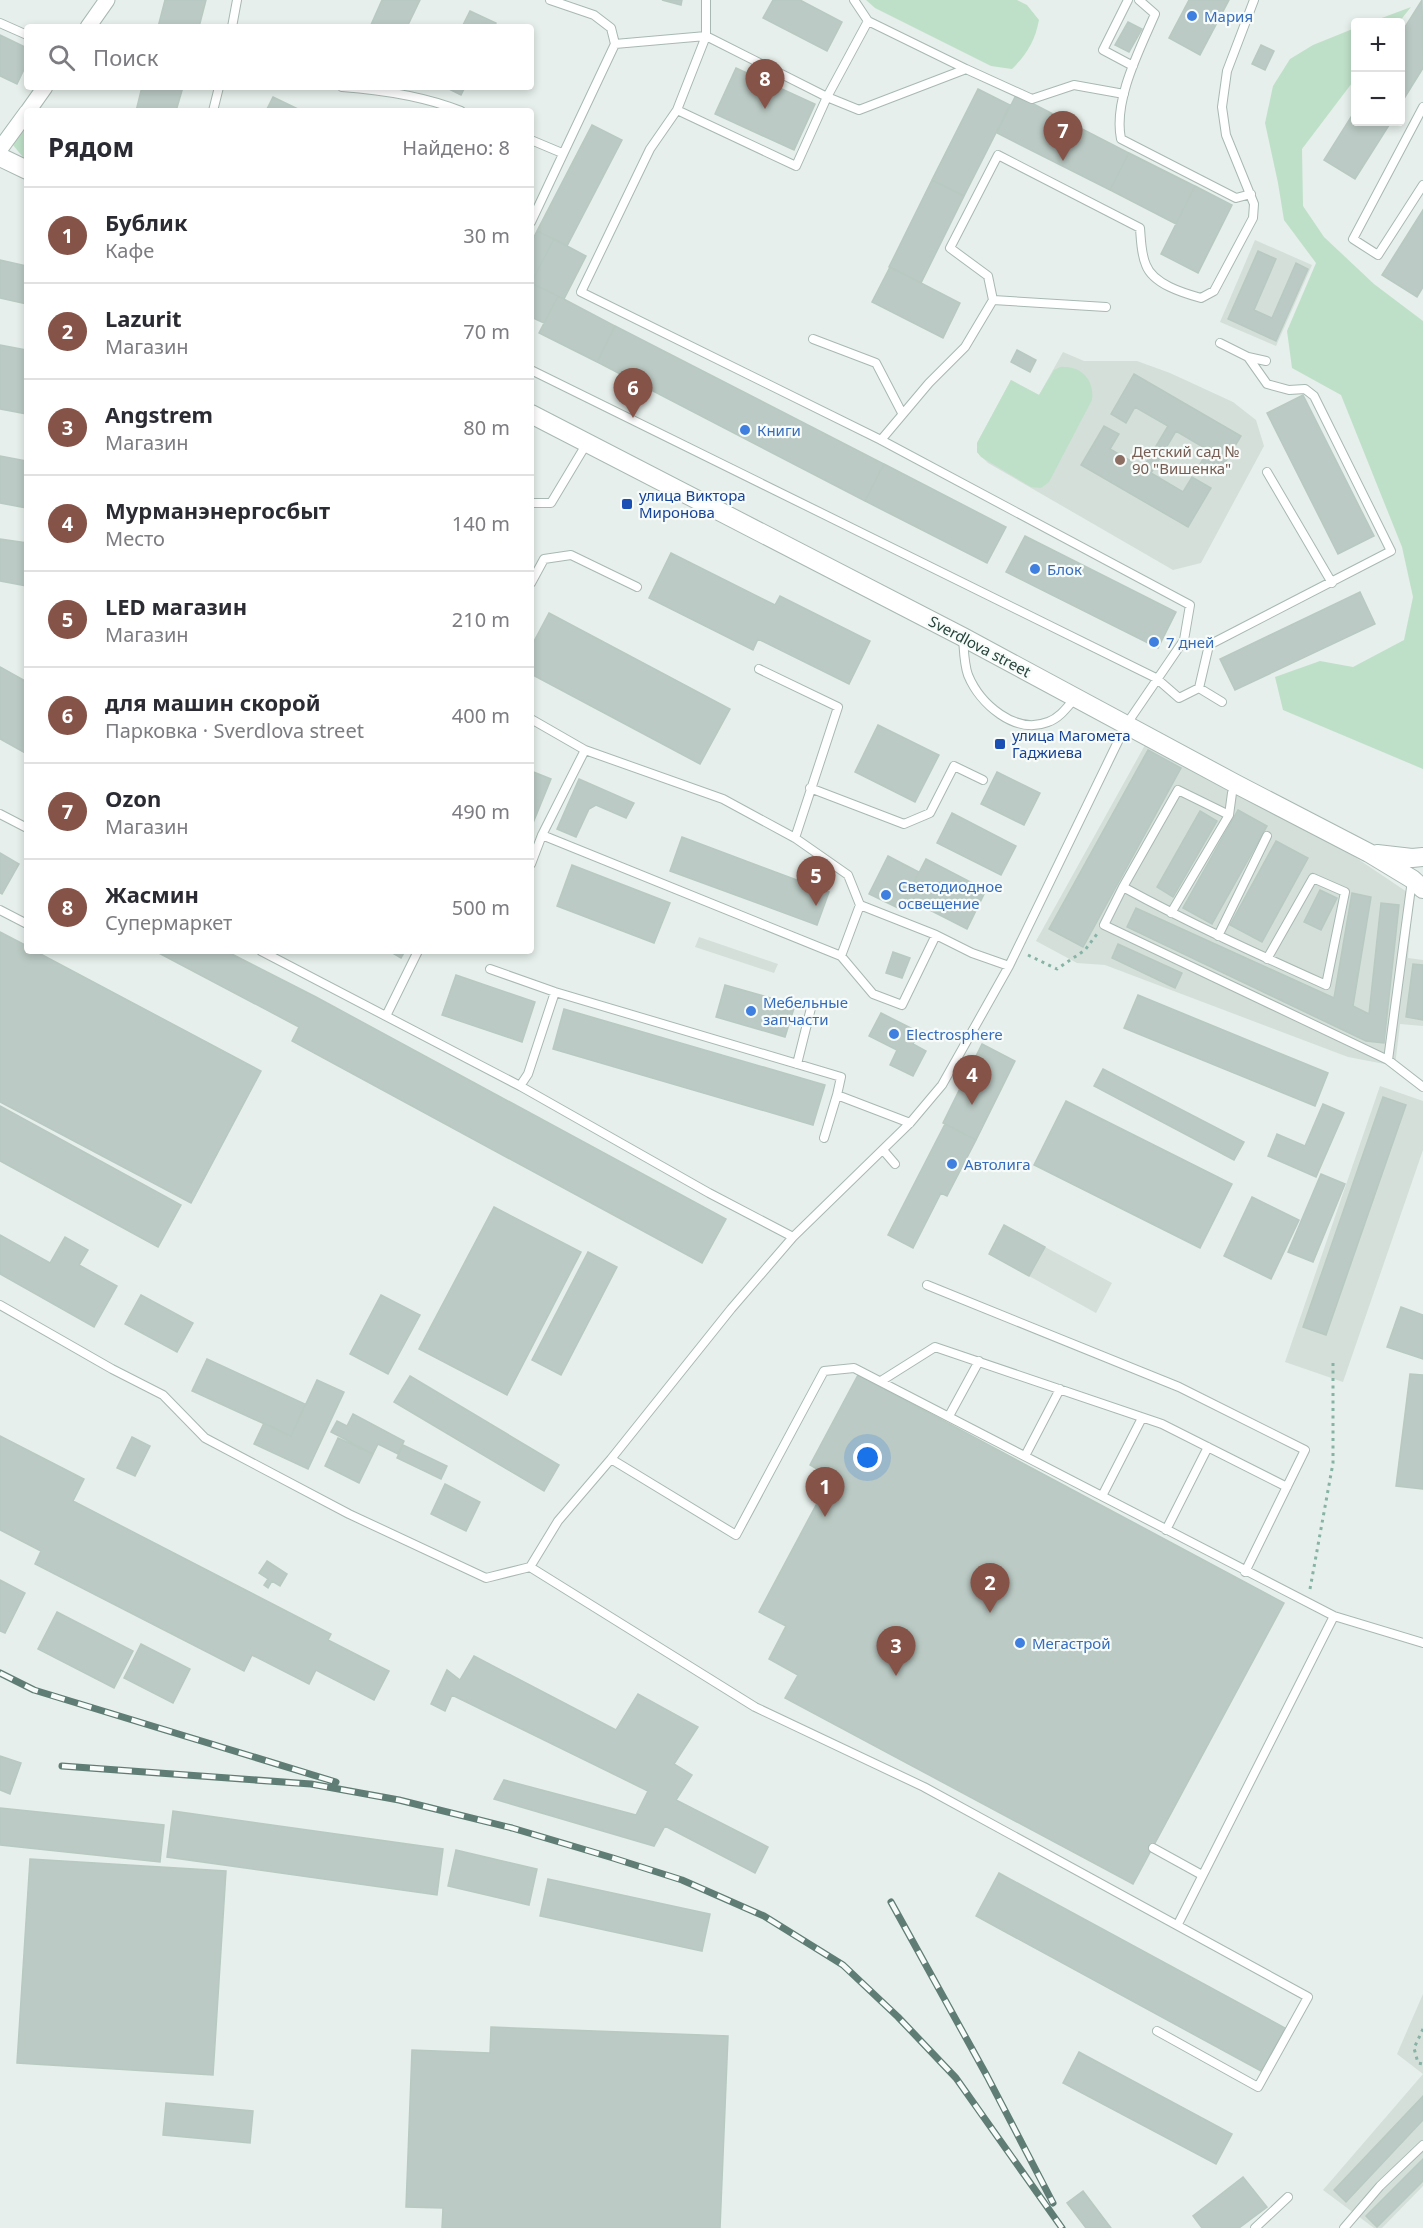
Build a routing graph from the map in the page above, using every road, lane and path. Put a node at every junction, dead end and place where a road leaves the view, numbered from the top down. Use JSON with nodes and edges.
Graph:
{"nodes":[{"id":1,"x":106,"y":0,"type":"edge"},
{"id":2,"x":237,"y":0,"type":"edge"},
{"id":3,"x":550,"y":0,"type":"edge"},
{"id":4,"x":706,"y":0,"type":"edge"},
{"id":5,"x":854,"y":0,"type":"edge"},
{"id":6,"x":1128,"y":0,"type":"edge"},
{"id":7,"x":1139,"y":0,"type":"edge"},
{"id":8,"x":1254,"y":0,"type":"edge"},
{"id":9,"x":868,"y":21,"type":"junction"},
{"id":10,"x":0,"y":23,"type":"edge"},
{"id":11,"x":90,"y":24,"type":"edge"},
{"id":12,"x":233,"y":24,"type":"edge"},
{"id":13,"x":24,"y":34,"type":"edge"},
{"id":14,"x":706,"y":36,"type":"junction"},
{"id":15,"x":615,"y":44,"type":"junction"},
{"id":16,"x":1133,"y":66,"type":"junction"},
{"id":17,"x":966,"y":69,"type":"junction"},
{"id":18,"x":43,"y":90,"type":"edge"},
{"id":19,"x":218,"y":90,"type":"edge"},
{"id":20,"x":380,"y":90,"type":"edge"},
{"id":21,"x":1124,"y":94,"type":"junction"},
{"id":22,"x":827,"y":97,"type":"junction"},
{"id":23,"x":1423,"y":107,"type":"edge"},
{"id":24,"x":29,"y":108,"type":"edge"},
{"id":25,"x":214,"y":108,"type":"edge"},
{"id":26,"x":454,"y":108,"type":"edge"},
{"id":27,"x":677,"y":110,"type":"junction"},
{"id":28,"x":24,"y":115,"type":"edge"},
{"id":29,"x":534,"y":141,"type":"edge"},
{"id":30,"x":0,"y":148,"type":"edge"},
{"id":31,"x":562,"y":153,"type":"junction"},
{"id":32,"x":0,"y":157,"type":"edge"},
{"id":33,"x":24,"y":169,"type":"edge"},
{"id":34,"x":1423,"y":185,"type":"edge"},
{"id":35,"x":1251,"y":194,"type":"junction"},
{"id":36,"x":534,"y":215,"type":"edge"},
{"id":37,"x":993,"y":300,"type":"junction"},
{"id":38,"x":1106,"y":307,"type":"dead end"},
{"id":39,"x":813,"y":339,"type":"dead end"},
{"id":40,"x":1220,"y":343,"type":"dead end"},
{"id":41,"x":1248,"y":357,"type":"junction"},
{"id":42,"x":1266,"y":361,"type":"dead end"},
{"id":43,"x":534,"y":371,"type":"edge"},
{"id":44,"x":902,"y":413,"type":"junction"},
{"id":45,"x":534,"y":416,"type":"edge"},
{"id":46,"x":881,"y":440,"type":"junction"},
{"id":47,"x":587,"y":444,"type":"junction"},
{"id":48,"x":1267,"y":472,"type":"dead end"},
{"id":49,"x":534,"y":503,"type":"edge"},
{"id":50,"x":534,"y":577,"type":"edge"},
{"id":51,"x":1332,"y":583,"type":"junction"},
{"id":52,"x":638,"y":587,"type":"dead end"},
{"id":53,"x":963,"y":636,"type":"junction"},
{"id":54,"x":759,"y":669,"type":"dead end"},
{"id":55,"x":1156,"y":678,"type":"junction"},
{"id":56,"x":1199,"y":688,"type":"junction"},
{"id":57,"x":1076,"y":697,"type":"junction"},
{"id":58,"x":1222,"y":702,"type":"dead end"},
{"id":59,"x":534,"y":721,"type":"edge"},
{"id":60,"x":1126,"y":725,"type":"junction"},
{"id":61,"x":585,"y":750,"type":"junction"},
{"id":62,"x":983,"y":780,"type":"dead end"},
{"id":63,"x":1236,"y":784,"type":"junction"},
{"id":64,"x":810,"y":788,"type":"junction"},
{"id":65,"x":0,"y":814,"type":"edge"},
{"id":66,"x":1229,"y":815,"type":"junction"},
{"id":67,"x":24,"y":826,"type":"edge"},
{"id":68,"x":542,"y":835,"type":"junction"},
{"id":69,"x":1267,"y":836,"type":"dead end"},
{"id":70,"x":795,"y":838,"type":"junction"},
{"id":71,"x":1370,"y":853,"type":"junction"},
{"id":72,"x":534,"y":856,"type":"edge"},
{"id":73,"x":1423,"y":857,"type":"edge"},
{"id":74,"x":1418,"y":884,"type":"edge"},
{"id":75,"x":1123,"y":887,"type":"junction"},
{"id":76,"x":860,"y":905,"type":"junction"},
{"id":77,"x":0,"y":910,"type":"edge"},
{"id":78,"x":1171,"y":914,"type":"junction"},
{"id":79,"x":24,"y":922,"type":"edge"},
{"id":80,"x":1104,"y":925,"type":"junction"},
{"id":81,"x":936,"y":935,"type":"junction"},
{"id":82,"x":1218,"y":936,"type":"junction"},
{"id":83,"x":1017,"y":949,"type":"junction"},
{"id":84,"x":267,"y":954,"type":"edge"},
{"id":85,"x":417,"y":954,"type":"edge"},
{"id":86,"x":840,"y":956,"type":"junction"},
{"id":87,"x":1267,"y":959,"type":"junction"},
{"id":88,"x":1009,"y":966,"type":"junction"},
{"id":89,"x":490,"y":969,"type":"dead end"},
{"id":90,"x":555,"y":992,"type":"junction"},
{"id":91,"x":811,"y":1008,"type":"dead end"},
{"id":92,"x":386,"y":1016,"type":"junction"},
{"id":93,"x":1388,"y":1060,"type":"junction"},
{"id":94,"x":797,"y":1064,"type":"junction"},
{"id":95,"x":520,"y":1086,"type":"junction"},
{"id":96,"x":1423,"y":1087,"type":"edge"},
{"id":97,"x":837,"y":1095,"type":"junction"},
{"id":98,"x":910,"y":1123,"type":"junction"},
{"id":99,"x":824,"y":1138,"type":"dead end"},
{"id":100,"x":883,"y":1150,"type":"junction"},
{"id":101,"x":895,"y":1164,"type":"dead end"},
{"id":102,"x":793,"y":1238,"type":"junction"},
{"id":103,"x":927,"y":1285,"type":"dead end"},
{"id":104,"x":0,"y":1305,"type":"edge"},
{"id":105,"x":979,"y":1361,"type":"junction"},
{"id":106,"x":1334,"y":1362,"type":"dead end"},
{"id":107,"x":882,"y":1381,"type":"junction"},
{"id":108,"x":1060,"y":1389,"type":"junction"},
{"id":109,"x":949,"y":1416,"type":"junction"},
{"id":110,"x":1142,"y":1418,"type":"junction"},
{"id":111,"x":1208,"y":1447,"type":"junction"},
{"id":112,"x":1025,"y":1456,"type":"junction"},
{"id":113,"x":611,"y":1459,"type":"junction"},
{"id":114,"x":1287,"y":1487,"type":"junction"},
{"id":115,"x":1102,"y":1496,"type":"junction"},
{"id":116,"x":1166,"y":1530,"type":"junction"},
{"id":117,"x":530,"y":1567,"type":"junction"},
{"id":118,"x":1245,"y":1572,"type":"junction"},
{"id":119,"x":1307,"y":1602,"type":"junction"},
{"id":120,"x":1334,"y":1616,"type":"junction"},
{"id":121,"x":1423,"y":1643,"type":"edge"},
{"id":122,"x":1153,"y":1848,"type":"dead end"},
{"id":123,"x":1202,"y":1875,"type":"junction"},
{"id":124,"x":1178,"y":1924,"type":"junction"},
{"id":125,"x":1423,"y":2029,"type":"edge"},
{"id":126,"x":1157,"y":2031,"type":"dead end"},
{"id":127,"x":1423,"y":2064,"type":"edge"},
{"id":128,"x":1423,"y":2145,"type":"edge"},
{"id":129,"x":1288,"y":2197,"type":"dead end"},
{"id":130,"x":1255,"y":2228,"type":"edge"},
{"id":131,"x":1344,"y":2228,"type":"edge"}],
"edges":[{"from":1,"to":11,"type":"street"},
{"from":2,"to":12,"type":"lane"},
{"from":3,"to":15,"type":"lane"},
{"from":4,"to":14,"type":"lane"},
{"from":5,"to":9,"type":"lane"},
{"from":6,"to":16,"type":"lane"},
{"from":7,"to":16,"type":"lane"},
{"from":8,"to":35,"type":"lane"},
{"from":9,"to":17,"type":"lane"},
{"from":9,"to":22,"type":"lane"},
{"from":10,"to":13,"type":"lane"},
{"from":14,"to":15,"type":"lane"},
{"from":14,"to":22,"type":"lane"},
{"from":14,"to":27,"type":"lane"},
{"from":15,"to":31,"type":"lane"},
{"from":16,"to":21,"type":"lane"},
{"from":17,"to":21,"type":"lane"},
{"from":17,"to":22,"type":"lane"},
{"from":18,"to":24,"type":"street"},
{"from":19,"to":25,"type":"lane"},
{"from":20,"to":26,"type":"lane"},
{"from":21,"to":35,"type":"lane"},
{"from":22,"to":27,"type":"lane"},
{"from":23,"to":34,"type":"lane"},
{"from":27,"to":46,"type":"lane"},
{"from":28,"to":30,"type":"street"},
{"from":29,"to":31,"type":"lane"},
{"from":31,"to":36,"type":"lane"},
{"from":32,"to":33,"type":"street"},
{"from":35,"to":37,"type":"lane"},
{"from":37,"to":38,"type":"lane"},
{"from":37,"to":44,"type":"lane"},
{"from":39,"to":44,"type":"lane"},
{"from":40,"to":41,"type":"lane"},
{"from":41,"to":42,"type":"lane"},
{"from":41,"to":51,"type":"lane"},
{"from":43,"to":55,"type":"lane"},
{"from":44,"to":46,"type":"lane"},
{"from":45,"to":47,"type":"street","name":"Sverdlova street"},
{"from":46,"to":55,"type":"lane"},
{"from":47,"to":49,"type":"lane"},
{"from":47,"to":53,"type":"street","name":"Sverdlova street"},
{"from":48,"to":51,"type":"lane"},
{"from":50,"to":52,"type":"lane"},
{"from":51,"to":56,"type":"lane"},
{"from":53,"to":57,"type":"street","name":"Sverdlova street"},
{"from":53,"to":57,"type":"lane"},
{"from":54,"to":64,"type":"lane"},
{"from":55,"to":56,"type":"lane"},
{"from":55,"to":60,"type":"lane"},
{"from":56,"to":58,"type":"lane"},
{"from":57,"to":60,"type":"street","name":"Sverdlova street"},
{"from":59,"to":61,"type":"lane"},
{"from":60,"to":63,"type":"street","name":"Sverdlova street"},
{"from":60,"to":83,"type":"lane"},
{"from":61,"to":68,"type":"lane"},
{"from":61,"to":70,"type":"lane"},
{"from":62,"to":64,"type":"lane"},
{"from":63,"to":66,"type":"lane"},
{"from":63,"to":71,"type":"street","name":"Sverdlova street"},
{"from":64,"to":70,"type":"lane"},
{"from":65,"to":67,"type":"lane"},
{"from":66,"to":75,"type":"lane"},
{"from":66,"to":78,"type":"lane"},
{"from":68,"to":72,"type":"lane"},
{"from":68,"to":86,"type":"lane"},
{"from":69,"to":82,"type":"lane"},
{"from":70,"to":76,"type":"lane"},
{"from":71,"to":73,"type":"street"},
{"from":71,"to":74,"type":"street","name":"Sverdlova street"},
{"from":74,"to":93,"type":"lane"},
{"from":75,"to":78,"type":"lane"},
{"from":75,"to":80,"type":"lane"},
{"from":76,"to":81,"type":"lane"},
{"from":76,"to":86,"type":"lane"},
{"from":77,"to":79,"type":"lane"},
{"from":78,"to":82,"type":"lane"},
{"from":80,"to":83,"type":"path"},
{"from":80,"to":93,"type":"lane"},
{"from":81,"to":86,"type":"lane"},
{"from":81,"to":88,"type":"lane"},
{"from":82,"to":87,"type":"lane"},
{"from":83,"to":88,"type":"lane"},
{"from":84,"to":92,"type":"lane"},
{"from":85,"to":92,"type":"lane"},
{"from":87,"to":87,"type":"lane"},
{"from":88,"to":98,"type":"lane"},
{"from":89,"to":90,"type":"lane"},
{"from":90,"to":94,"type":"lane"},
{"from":90,"to":95,"type":"lane"},
{"from":91,"to":94,"type":"lane"},
{"from":92,"to":95,"type":"lane"},
{"from":93,"to":96,"type":"lane"},
{"from":94,"to":97,"type":"lane"},
{"from":95,"to":102,"type":"lane"},
{"from":97,"to":98,"type":"lane"},
{"from":97,"to":99,"type":"lane"},
{"from":98,"to":100,"type":"lane"},
{"from":100,"to":101,"type":"lane"},
{"from":100,"to":102,"type":"lane"},
{"from":102,"to":113,"type":"lane"},
{"from":103,"to":114,"type":"lane"},
{"from":104,"to":117,"type":"lane"},
{"from":105,"to":107,"type":"lane"},
{"from":105,"to":108,"type":"lane"},
{"from":105,"to":109,"type":"lane"},
{"from":106,"to":119,"type":"path"},
{"from":107,"to":109,"type":"lane"},
{"from":107,"to":113,"type":"lane"},
{"from":108,"to":110,"type":"lane"},
{"from":108,"to":112,"type":"lane"},
{"from":109,"to":112,"type":"lane"},
{"from":110,"to":111,"type":"lane"},
{"from":110,"to":115,"type":"lane"},
{"from":111,"to":114,"type":"lane"},
{"from":111,"to":116,"type":"lane"},
{"from":112,"to":115,"type":"lane"},
{"from":113,"to":117,"type":"lane"},
{"from":114,"to":118,"type":"lane"},
{"from":115,"to":116,"type":"lane"},
{"from":116,"to":118,"type":"lane"},
{"from":117,"to":124,"type":"lane"},
{"from":118,"to":119,"type":"lane"},
{"from":119,"to":120,"type":"lane"},
{"from":120,"to":121,"type":"lane"},
{"from":120,"to":123,"type":"lane"},
{"from":122,"to":123,"type":"lane"},
{"from":123,"to":124,"type":"lane"},
{"from":124,"to":126,"type":"lane"},
{"from":125,"to":127,"type":"path"},
{"from":128,"to":131,"type":"lane"},
{"from":129,"to":130,"type":"lane"}]}
